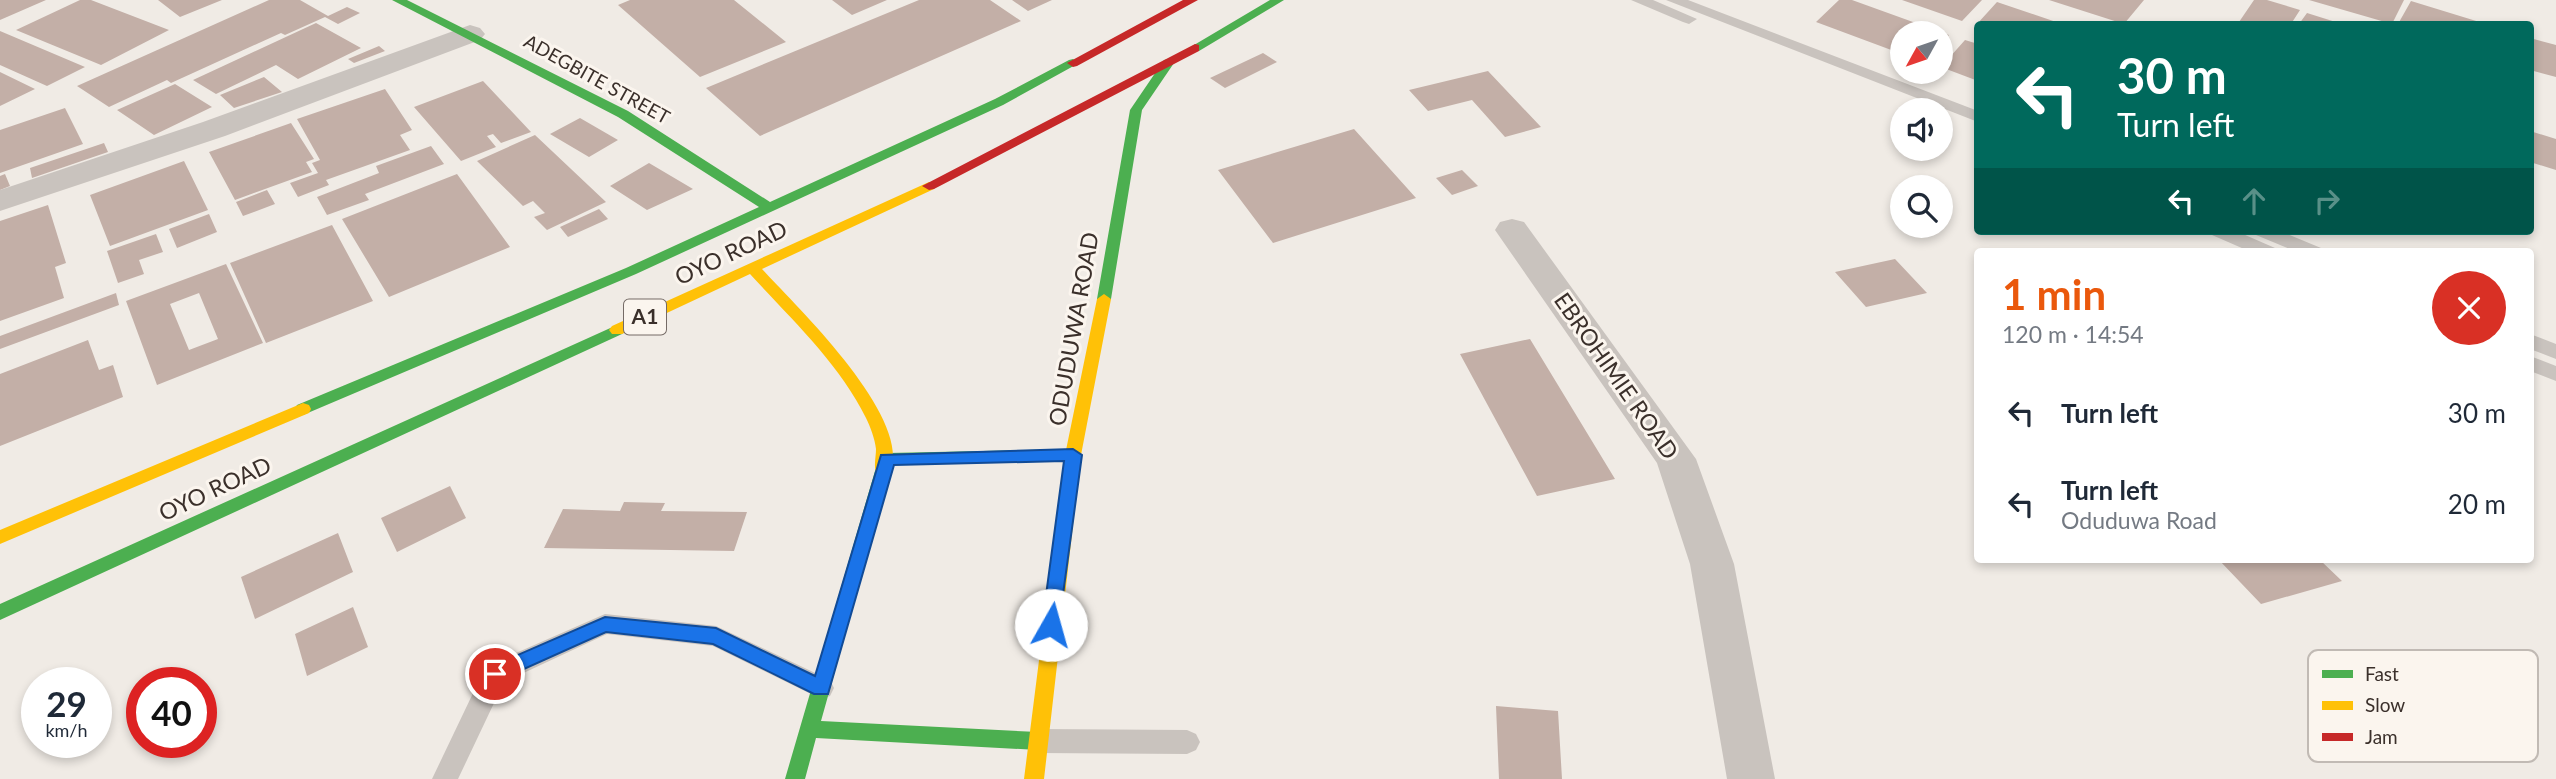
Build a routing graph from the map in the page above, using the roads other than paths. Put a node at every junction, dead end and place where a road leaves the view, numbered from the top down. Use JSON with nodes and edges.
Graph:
{"nodes":[{"id":1,"x":398,"y":0,"type":"edge"},
{"id":2,"x":1192,"y":0,"type":"edge"},
{"id":3,"x":1278,"y":0,"type":"edge"},
{"id":4,"x":1639,"y":0,"type":"edge"},
{"id":5,"x":1674,"y":0,"type":"edge"},
{"id":6,"x":470,"y":34,"type":"junction"},
{"id":7,"x":1168,"y":63,"type":"junction"},
{"id":8,"x":1892,"y":98,"type":"edge"},
{"id":9,"x":999,"y":102,"type":"junction"},
{"id":10,"x":1974,"y":115,"type":"edge"},
{"id":11,"x":1953,"y":122,"type":"edge"},
{"id":12,"x":1974,"y":130,"type":"edge"},
{"id":13,"x":1039,"y":131,"type":"junction"},
{"id":14,"x":904,"y":146,"type":"junction"},
{"id":15,"x":901,"y":167,"type":"dead end"},
{"id":16,"x":0,"y":201,"type":"edge"},
{"id":17,"x":768,"y":207,"type":"junction"},
{"id":18,"x":1512,"y":230,"type":"dead end"},
{"id":19,"x":792,"y":231,"type":"dead end"},
{"id":20,"x":2228,"y":235,"type":"edge"},
{"id":21,"x":2273,"y":235,"type":"edge"},
{"id":22,"x":2258,"y":248,"type":"edge"},
{"id":23,"x":2304,"y":248,"type":"edge"},
{"id":24,"x":753,"y":268,"type":"junction"},
{"id":25,"x":2534,"y":343,"type":"edge"},
{"id":26,"x":2556,"y":352,"type":"edge"},
{"id":27,"x":2534,"y":365,"type":"edge"},
{"id":28,"x":2556,"y":374,"type":"edge"},
{"id":29,"x":1073,"y":455,"type":"junction"},
{"id":30,"x":887,"y":459,"type":"junction"},
{"id":31,"x":0,"y":537,"type":"edge"},
{"id":32,"x":0,"y":612,"type":"edge"},
{"id":33,"x":821,"y":688,"type":"junction"},
{"id":34,"x":809,"y":729,"type":"junction"},
{"id":35,"x":1038,"y":741,"type":"junction"},
{"id":36,"x":1187,"y":742,"type":"dead end"},
{"id":37,"x":445,"y":779,"type":"edge"},
{"id":38,"x":794,"y":779,"type":"edge"},
{"id":39,"x":1034,"y":779,"type":"edge"},
{"id":40,"x":1751,"y":779,"type":"edge"}],
"edges":[{"from":1,"to":6,"type":"main road","name":"ADEGBITE STREET"},
{"from":2,"to":9,"type":"main road","name":"OYO ROAD","number":"A1"},
{"from":3,"to":7,"type":"main road","name":"OYO ROAD","number":"A1"},
{"from":4,"to":8,"type":"lane"},
{"from":5,"to":10,"type":"lane"},
{"from":6,"to":16,"type":"street"},
{"from":6,"to":17,"type":"main road","name":"ADEGBITE STREET"},
{"from":7,"to":13,"type":"main road","name":"OYO ROAD","number":"A1"},
{"from":7,"to":29,"type":"main road","name":"ODUDUWA ROAD"},
{"from":9,"to":13,"type":"main road"},
{"from":9,"to":14,"type":"main road","name":"OYO ROAD","number":"A1"},
{"from":11,"to":12,"type":"lane"},
{"from":13,"to":24,"type":"main road","name":"OYO ROAD","number":"A1"},
{"from":14,"to":15,"type":"main road"},
{"from":14,"to":17,"type":"main road","name":"OYO ROAD","number":"A1"},
{"from":17,"to":31,"type":"main road","name":"OYO ROAD","number":"A1"},
{"from":18,"to":40,"type":"street","name":"EBROHIMIE ROAD"},
{"from":19,"to":24,"type":"main road"},
{"from":20,"to":22,"type":"lane"},
{"from":21,"to":23,"type":"lane"},
{"from":24,"to":30,"type":"main road"},
{"from":24,"to":32,"type":"main road","name":"OYO ROAD","number":"A1"},
{"from":25,"to":26,"type":"lane"},
{"from":27,"to":28,"type":"lane"},
{"from":29,"to":30,"type":"main road"},
{"from":29,"to":35,"type":"main road","name":"ODUDUWA ROAD"},
{"from":30,"to":33,"type":"main road"},
{"from":33,"to":34,"type":"main road"},
{"from":33,"to":37,"type":"lane"},
{"from":34,"to":35,"type":"main road"},
{"from":34,"to":38,"type":"main road"},
{"from":35,"to":36,"type":"lane"},
{"from":35,"to":39,"type":"main road","name":"ODUDUWA ROAD"}]}
